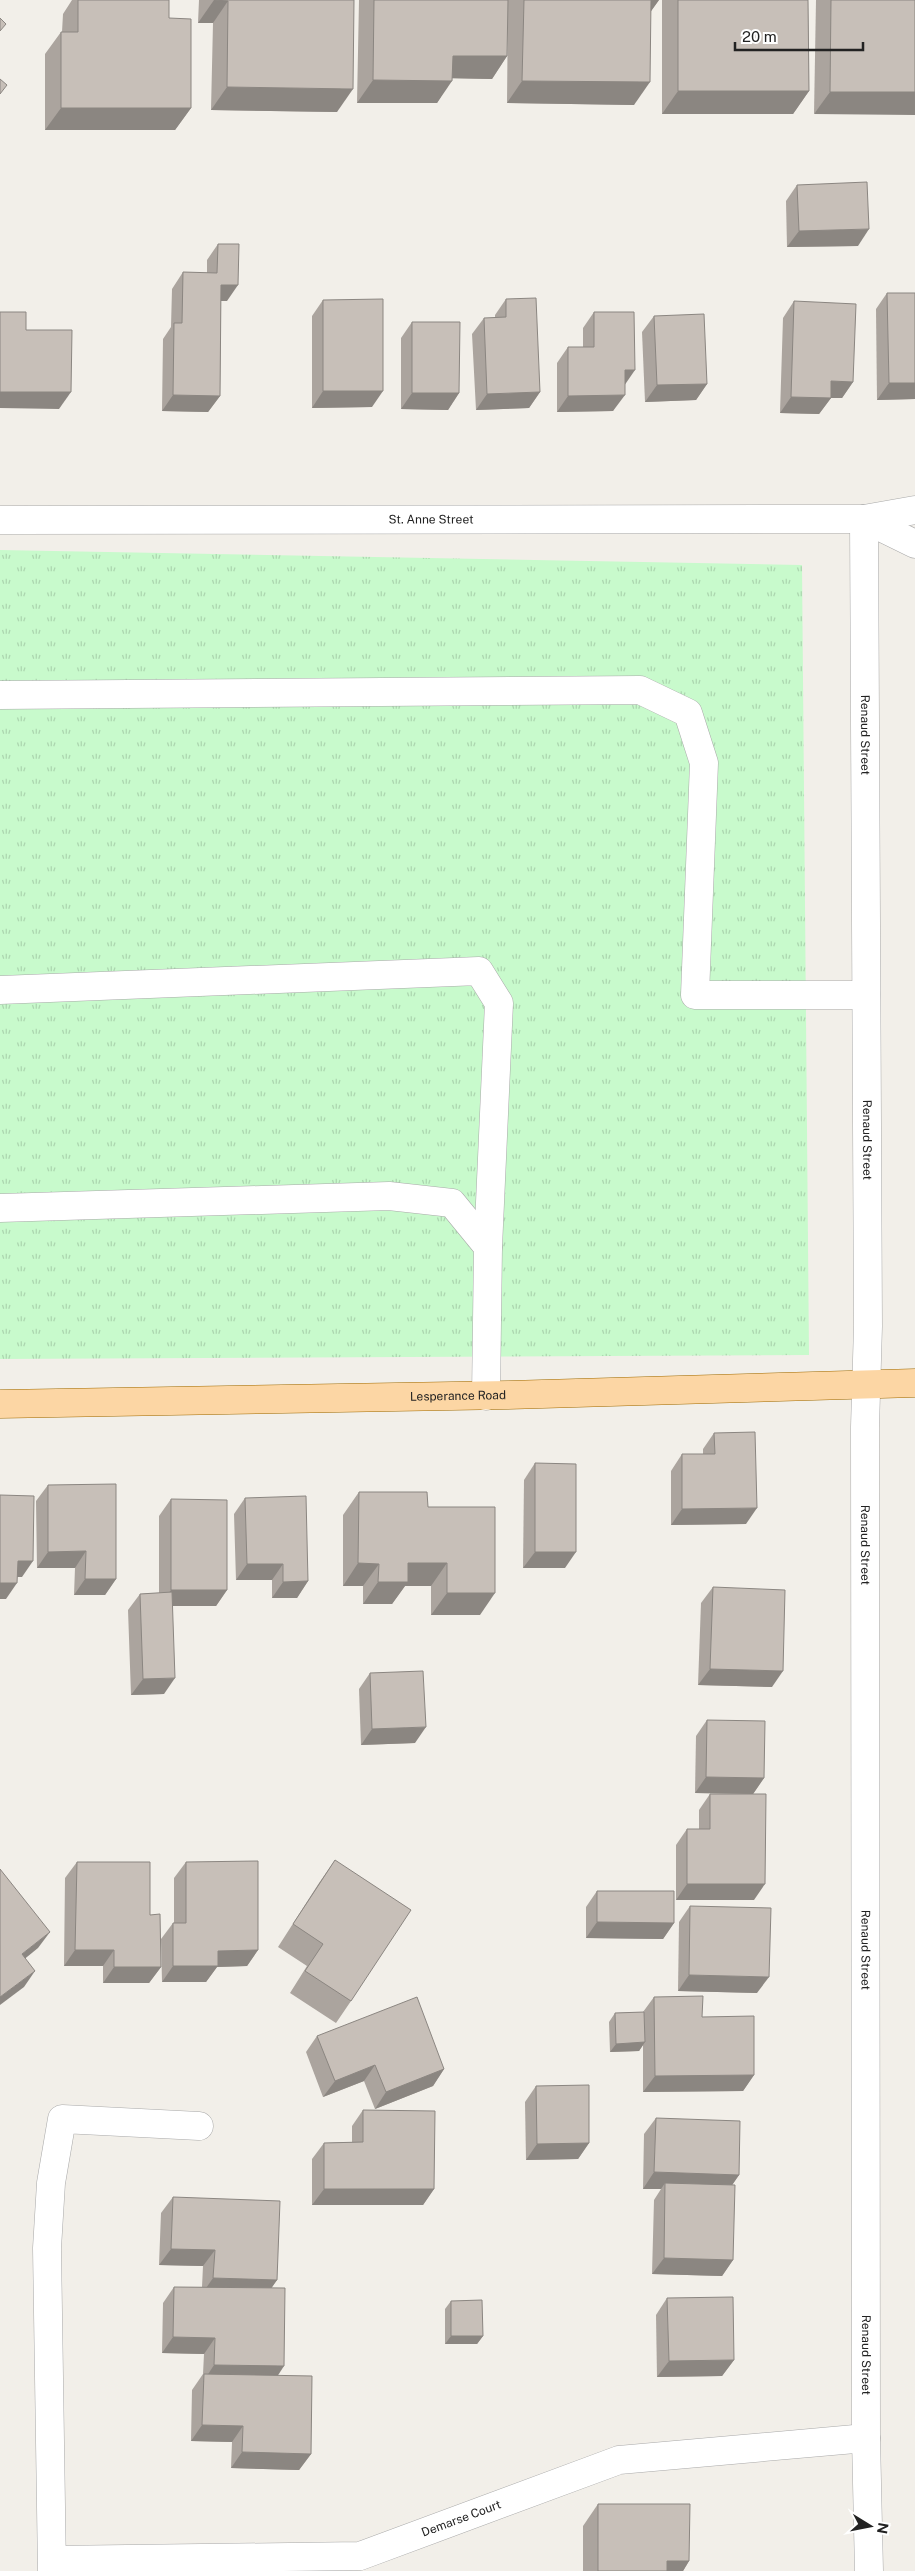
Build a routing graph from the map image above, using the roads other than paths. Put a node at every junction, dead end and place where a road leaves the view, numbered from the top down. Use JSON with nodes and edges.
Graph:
{"nodes":[{"id":1,"x":915,"y":510,"type":"edge"},
{"id":2,"x":864,"y":519,"type":"junction"},
{"id":3,"x":0,"y":520,"type":"edge"},
{"id":4,"x":915,"y":544,"type":"edge"},
{"id":5,"x":0,"y":696,"type":"edge"},
{"id":6,"x":0,"y":990,"type":"edge"},
{"id":7,"x":866,"y":995,"type":"junction"},
{"id":8,"x":0,"y":1208,"type":"edge"},
{"id":9,"x":488,"y":1247,"type":"junction"},
{"id":10,"x":866,"y":1383,"type":"junction"},
{"id":11,"x":915,"y":1383,"type":"edge"},
{"id":12,"x":486,"y":1396,"type":"junction"},
{"id":13,"x":0,"y":1404,"type":"edge"},
{"id":14,"x":199,"y":2126,"type":"dead end"},
{"id":15,"x":866,"y":2438,"type":"junction"},
{"id":16,"x":52,"y":2565,"type":"edge"},
{"id":17,"x":869,"y":2571,"type":"edge"}],
"edges":[{"from":1,"to":2,"type":"street","name":"St. Anne Street"},
{"from":2,"to":3,"type":"street","name":"St. Anne Street"},
{"from":2,"to":4,"type":"street","name":"St. Anne Street"},
{"from":2,"to":7,"type":"street","name":"Renaud Street"},
{"from":5,"to":7,"type":"street"},
{"from":6,"to":9,"type":"street"},
{"from":7,"to":10,"type":"street","name":"Renaud Street"},
{"from":8,"to":9,"type":"street"},
{"from":9,"to":12,"type":"street"},
{"from":10,"to":11,"type":"main road","name":"Lesperance Road"},
{"from":10,"to":12,"type":"main road","name":"Lesperance Road"},
{"from":10,"to":15,"type":"street","name":"Renaud Street"},
{"from":12,"to":13,"type":"main road","name":"Lesperance Road"},
{"from":14,"to":16,"type":"street"},
{"from":15,"to":16,"type":"street","name":"Demarse Court"},
{"from":15,"to":17,"type":"street","name":"Renaud Street"}]}
